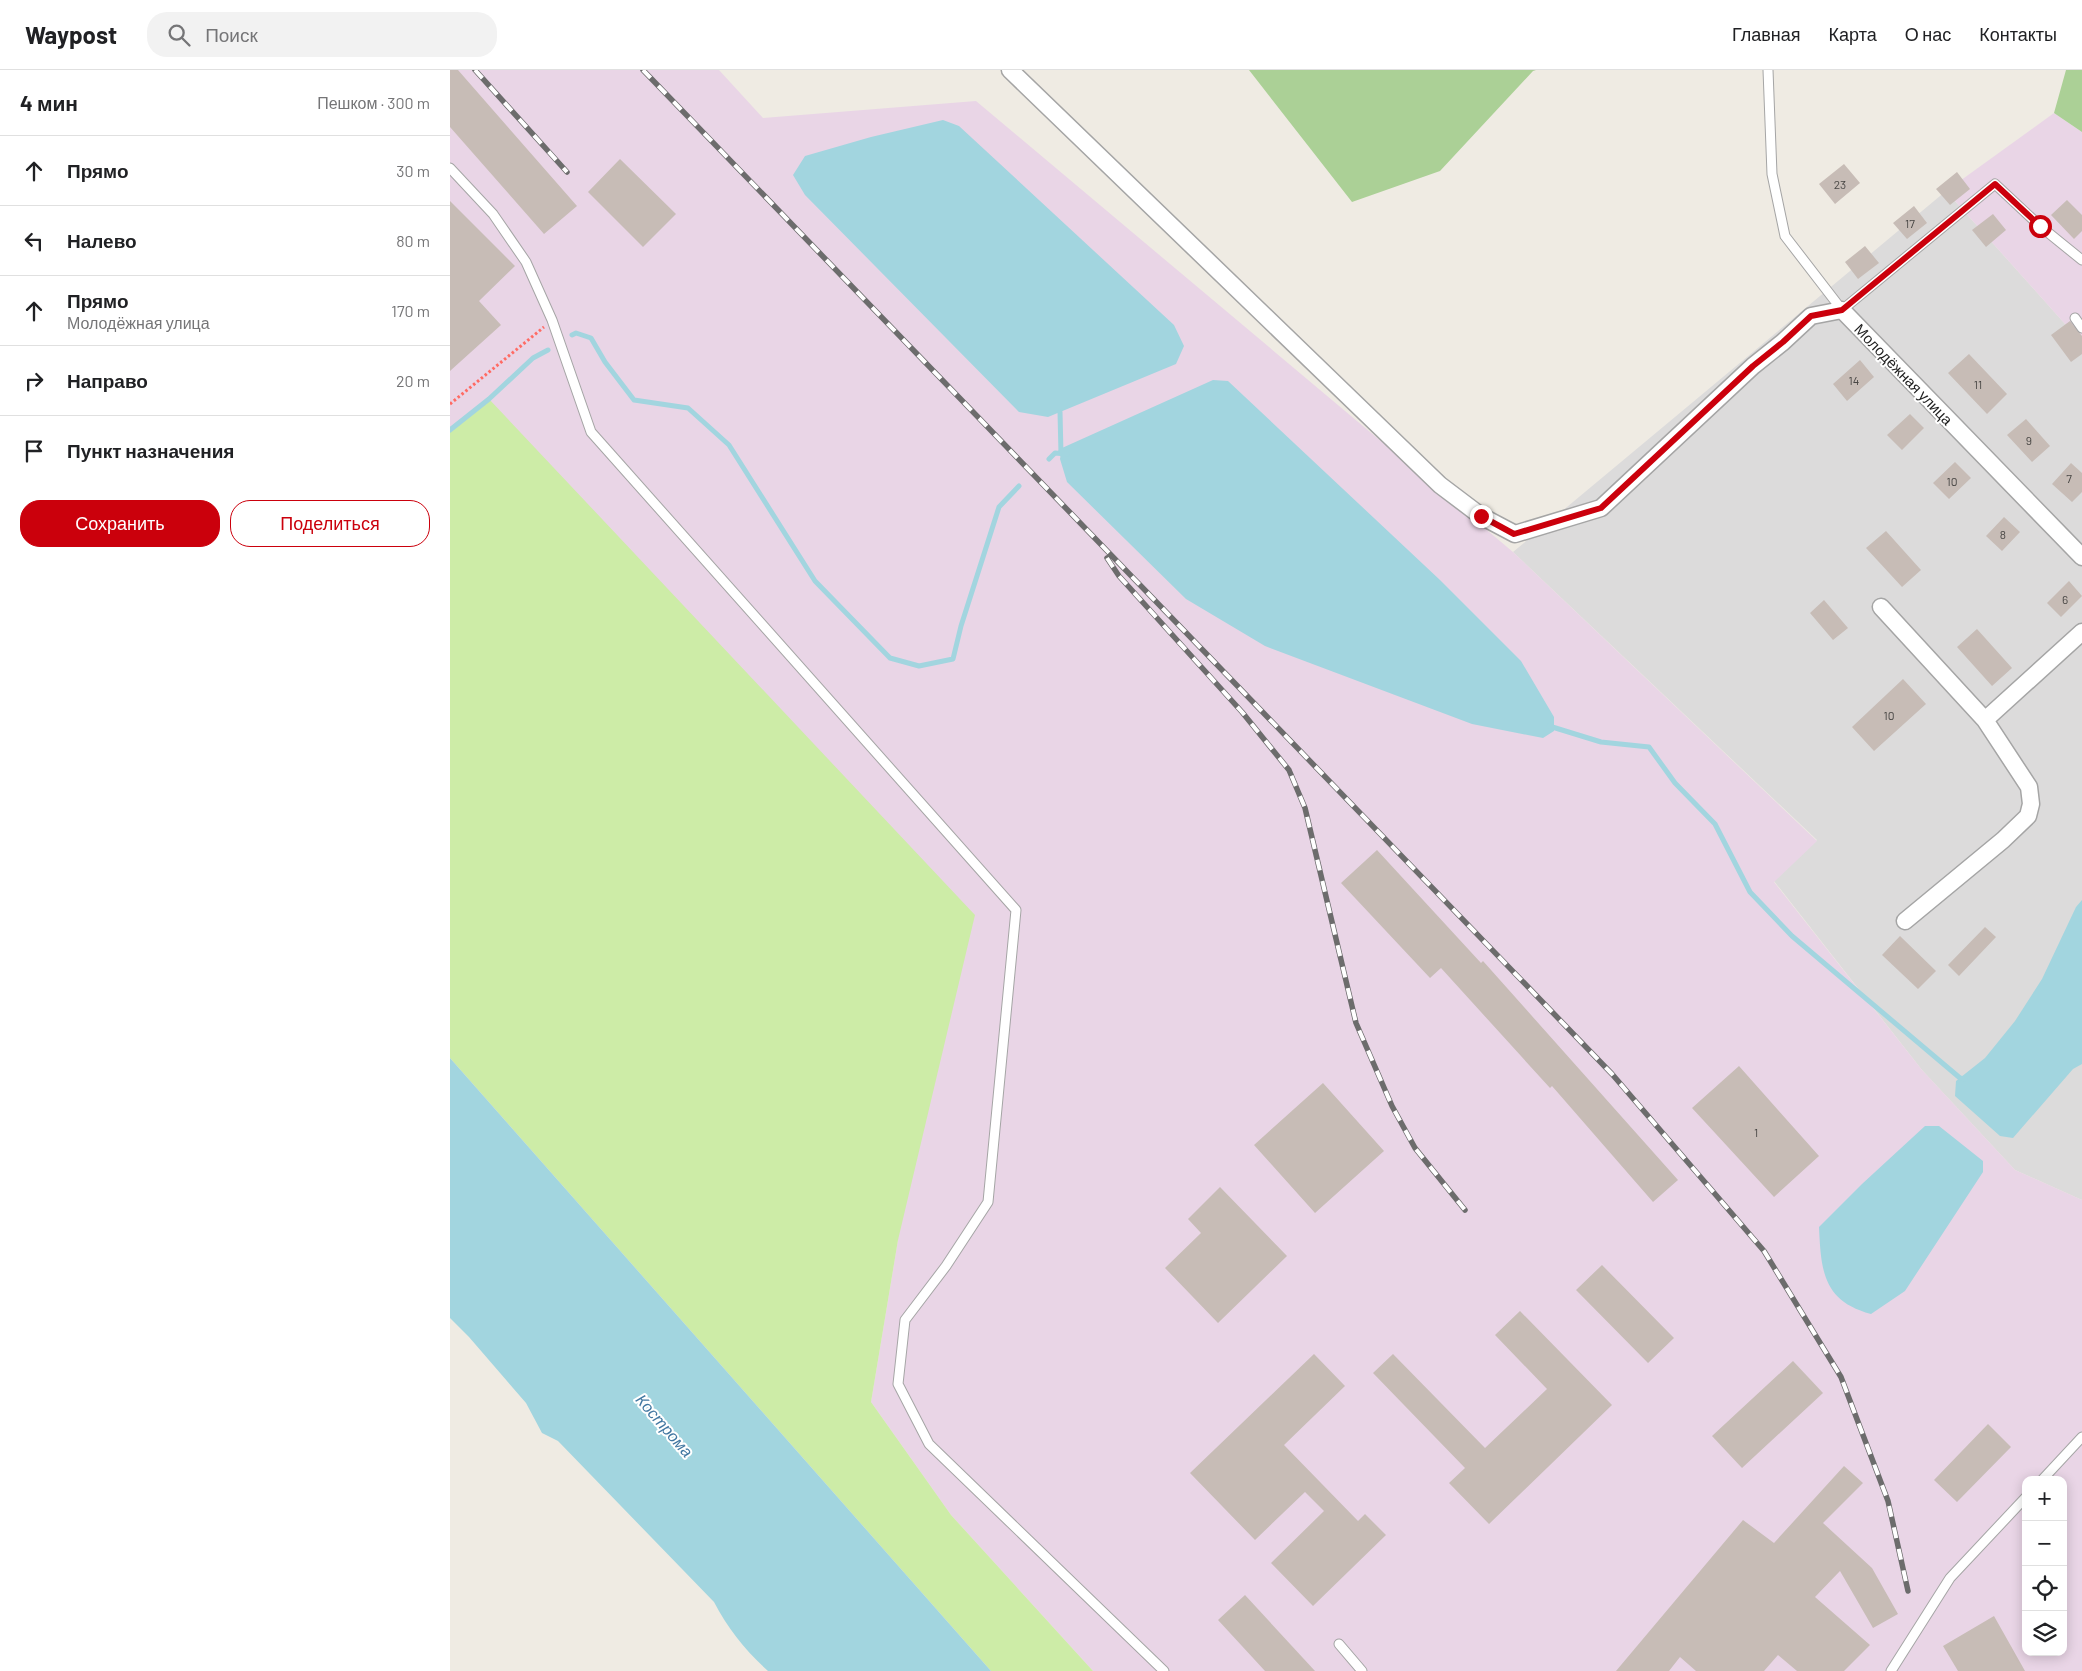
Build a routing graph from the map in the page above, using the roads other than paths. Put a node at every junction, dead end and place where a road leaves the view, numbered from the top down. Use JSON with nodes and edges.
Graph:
{"nodes":[{"id":1,"x":1010,"y":70,"type":"edge"},
{"id":2,"x":1768,"y":70,"type":"edge"},
{"id":3,"x":450,"y":168,"type":"edge"},
{"id":4,"x":2082,"y":260,"type":"edge"},
{"id":5,"x":1842,"y":310,"type":"junction"},
{"id":6,"x":2075,"y":318,"type":"dead end"},
{"id":7,"x":2082,"y":328,"type":"edge"},
{"id":8,"x":2082,"y":557,"type":"edge"},
{"id":9,"x":1881,"y":607,"type":"dead end"},
{"id":10,"x":2082,"y":632,"type":"edge"},
{"id":11,"x":1985,"y":720,"type":"junction"},
{"id":12,"x":1904,"y":921,"type":"dead end"},
{"id":13,"x":2082,"y":1437,"type":"edge"},
{"id":14,"x":2046,"y":1476,"type":"edge"},
{"id":15,"x":2022,"y":1502,"type":"edge"},
{"id":16,"x":1339,"y":1644,"type":"dead end"},
{"id":17,"x":1164,"y":1671,"type":"edge"},
{"id":18,"x":1362,"y":1671,"type":"edge"},
{"id":19,"x":1891,"y":1671,"type":"edge"}],
"edges":[{"from":1,"to":5,"type":"street","name":"Молодёжная улица"},
{"from":2,"to":5,"type":"lane"},
{"from":3,"to":17,"type":"lane"},
{"from":4,"to":5,"type":"lane"},
{"from":5,"to":8,"type":"street","name":"Молодёжная улица"},
{"from":6,"to":7,"type":"lane"},
{"from":9,"to":11,"type":"street"},
{"from":10,"to":11,"type":"street"},
{"from":11,"to":12,"type":"street"},
{"from":13,"to":14,"type":"lane"},
{"from":15,"to":19,"type":"lane"},
{"from":16,"to":18,"type":"lane"}]}
